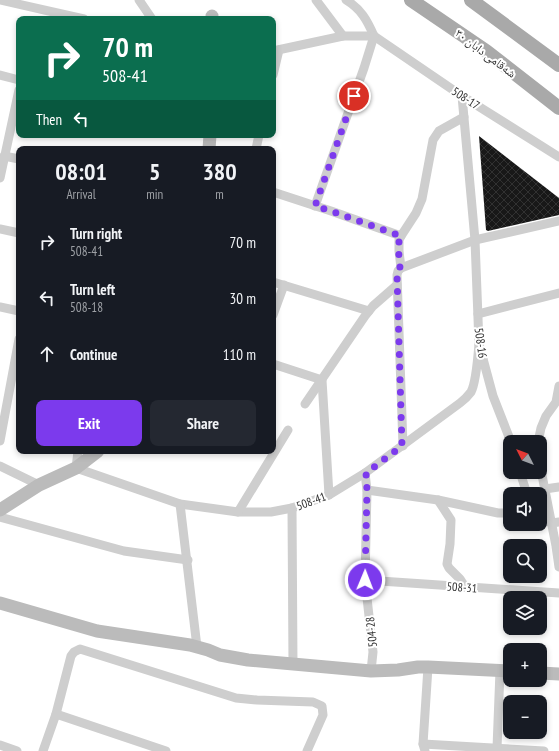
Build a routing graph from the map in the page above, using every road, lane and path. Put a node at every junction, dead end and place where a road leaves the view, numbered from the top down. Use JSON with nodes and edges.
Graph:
{"nodes":[{"id":1,"x":0,"y":0,"type":"edge"},
{"id":2,"x":139,"y":0,"type":"edge"},
{"id":3,"x":316,"y":0,"type":"edge"},
{"id":4,"x":346,"y":0,"type":"edge"},
{"id":5,"x":411,"y":0,"type":"edge"},
{"id":6,"x":471,"y":0,"type":"edge"},
{"id":7,"x":71,"y":16,"type":"edge"},
{"id":8,"x":150,"y":16,"type":"edge"},
{"id":9,"x":343,"y":36,"type":"junction"},
{"id":10,"x":374,"y":36,"type":"junction"},
{"id":11,"x":276,"y":51,"type":"edge"},
{"id":12,"x":559,"y":65,"type":"edge"},
{"id":13,"x":0,"y":75,"type":"edge"},
{"id":14,"x":16,"y":79,"type":"edge"},
{"id":15,"x":462,"y":96,"type":"junction"},
{"id":16,"x":16,"y":99,"type":"edge"},
{"id":17,"x":559,"y":108,"type":"edge"},
{"id":18,"x":464,"y":117,"type":"junction"},
{"id":19,"x":4,"y":137,"type":"edge"},
{"id":20,"x":4,"y":156,"type":"junction"},
{"id":21,"x":559,"y":157,"type":"edge"},
{"id":22,"x":16,"y":158,"type":"edge"},
{"id":23,"x":0,"y":178,"type":"edge"},
{"id":24,"x":276,"y":193,"type":"edge"},
{"id":25,"x":315,"y":206,"type":"junction"},
{"id":26,"x":559,"y":221,"type":"edge"},
{"id":27,"x":0,"y":230,"type":"edge"},
{"id":28,"x":16,"y":233,"type":"edge"},
{"id":29,"x":401,"y":236,"type":"junction"},
{"id":30,"x":475,"y":240,"type":"junction"},
{"id":31,"x":400,"y":268,"type":"junction"},
{"id":32,"x":276,"y":283,"type":"edge"},
{"id":33,"x":284,"y":285,"type":"junction"},
{"id":34,"x":397,"y":285,"type":"junction"},
{"id":35,"x":559,"y":293,"type":"edge"},
{"id":36,"x":0,"y":307,"type":"edge"},
{"id":37,"x":276,"y":307,"type":"edge"},
{"id":38,"x":16,"y":310,"type":"edge"},
{"id":39,"x":369,"y":311,"type":"junction"},
{"id":40,"x":478,"y":314,"type":"junction"},
{"id":41,"x":479,"y":344,"type":"junction"},
{"id":42,"x":16,"y":355,"type":"edge"},
{"id":43,"x":276,"y":365,"type":"edge"},
{"id":44,"x":322,"y":380,"type":"junction"},
{"id":45,"x":559,"y":386,"type":"edge"},
{"id":46,"x":558,"y":403,"type":"edge"},
{"id":47,"x":305,"y":404,"type":"dead end"},
{"id":48,"x":288,"y":430,"type":"dead end"},
{"id":49,"x":508,"y":435,"type":"edge"},
{"id":50,"x":540,"y":435,"type":"edge"},
{"id":51,"x":0,"y":441,"type":"edge"},
{"id":52,"x":276,"y":445,"type":"edge"},
{"id":53,"x":402,"y":446,"type":"junction"},
{"id":54,"x":78,"y":454,"type":"edge"},
{"id":55,"x":94,"y":454,"type":"edge"},
{"id":56,"x":271,"y":454,"type":"edge"},
{"id":57,"x":0,"y":466,"type":"edge"},
{"id":58,"x":76,"y":468,"type":"junction"},
{"id":59,"x":366,"y":473,"type":"junction"},
{"id":60,"x":39,"y":485,"type":"junction"},
{"id":61,"x":559,"y":487,"type":"edge"},
{"id":62,"x":547,"y":489,"type":"edge"},
{"id":63,"x":367,"y":490,"type":"junction"},
{"id":64,"x":329,"y":495,"type":"junction"},
{"id":65,"x":547,"y":496,"type":"edge"},
{"id":66,"x":438,"y":500,"type":"junction"},
{"id":67,"x":180,"y":504,"type":"junction"},
{"id":68,"x":292,"y":508,"type":"junction"},
{"id":69,"x":0,"y":510,"type":"edge"},
{"id":70,"x":238,"y":512,"type":"junction"},
{"id":71,"x":503,"y":512,"type":"edge"},
{"id":72,"x":0,"y":516,"type":"edge"},
{"id":73,"x":555,"y":522,"type":"edge"},
{"id":74,"x":558,"y":546,"type":"edge"},
{"id":75,"x":188,"y":560,"type":"junction"},
{"id":76,"x":559,"y":567,"type":"edge"},
{"id":77,"x":365,"y":580,"type":"junction"},
{"id":78,"x":465,"y":587,"type":"junction"},
{"id":79,"x":559,"y":593,"type":"edge"},
{"id":80,"x":0,"y":603,"type":"edge"},
{"id":81,"x":197,"y":647,"type":"junction"},
{"id":82,"x":293,"y":665,"type":"junction"},
{"id":83,"x":428,"y":667,"type":"junction"},
{"id":84,"x":371,"y":671,"type":"junction"},
{"id":85,"x":503,"y":671,"type":"edge"},
{"id":86,"x":547,"y":673,"type":"edge"},
{"id":87,"x":559,"y":674,"type":"edge"},
{"id":88,"x":504,"y":687,"type":"edge"},
{"id":89,"x":56,"y":714,"type":"junction"},
{"id":90,"x":0,"y":746,"type":"edge"},
{"id":91,"x":424,"y":748,"type":"edge"},
{"id":92,"x":502,"y":749,"type":"edge"},
{"id":93,"x":16,"y":751,"type":"edge"},
{"id":94,"x":43,"y":751,"type":"edge"},
{"id":95,"x":166,"y":751,"type":"edge"},
{"id":96,"x":307,"y":751,"type":"edge"},
{"id":97,"x":544,"y":751,"type":"edge"}],
"edges":[{"from":1,"to":7,"type":"street"},
{"from":2,"to":8,"type":"street"},
{"from":3,"to":9,"type":"street"},
{"from":4,"to":10,"type":"street"},
{"from":5,"to":17,"type":"main road","name":"شەقامی دابان ٣٠"},
{"from":6,"to":12,"type":"main road"},
{"from":9,"to":10,"type":"street"},
{"from":9,"to":11,"type":"street"},
{"from":10,"to":15,"type":"street","name":"508-17"},
{"from":10,"to":25,"type":"street"},
{"from":13,"to":14,"type":"street"},
{"from":15,"to":18,"type":"street","name":"508-16"},
{"from":15,"to":21,"type":"street","name":"508-17"},
{"from":16,"to":19,"type":"street"},
{"from":18,"to":29,"type":"street"},
{"from":18,"to":30,"type":"street","name":"508-16"},
{"from":19,"to":20,"type":"street"},
{"from":20,"to":22,"type":"street"},
{"from":20,"to":23,"type":"street"},
{"from":24,"to":25,"type":"street"},
{"from":25,"to":29,"type":"street"},
{"from":26,"to":30,"type":"street"},
{"from":27,"to":28,"type":"street"},
{"from":29,"to":31,"type":"street"},
{"from":30,"to":31,"type":"street"},
{"from":30,"to":40,"type":"street","name":"508-16"},
{"from":31,"to":34,"type":"street"},
{"from":32,"to":33,"type":"street"},
{"from":33,"to":37,"type":"street"},
{"from":33,"to":39,"type":"street"},
{"from":34,"to":39,"type":"street"},
{"from":34,"to":53,"type":"street"},
{"from":35,"to":40,"type":"street"},
{"from":36,"to":38,"type":"street"},
{"from":39,"to":44,"type":"street"},
{"from":40,"to":41,"type":"street","name":"508-16"},
{"from":41,"to":49,"type":"street","name":"508-16"},
{"from":41,"to":53,"type":"street","name":"508-41"},
{"from":42,"to":51,"type":"street"},
{"from":43,"to":44,"type":"street"},
{"from":44,"to":47,"type":"street"},
{"from":44,"to":64,"type":"street"},
{"from":45,"to":46,"type":"street"},
{"from":46,"to":50,"type":"street"},
{"from":48,"to":52,"type":"street"},
{"from":53,"to":59,"type":"street","name":"508-41"},
{"from":54,"to":58,"type":"street"},
{"from":55,"to":58,"type":"street"},
{"from":56,"to":70,"type":"street"},
{"from":57,"to":60,"type":"street"},
{"from":58,"to":60,"type":"street"},
{"from":58,"to":67,"type":"street","name":"508-41"},
{"from":59,"to":63,"type":"street","name":"504-28"},
{"from":59,"to":64,"type":"street","name":"508-41"},
{"from":60,"to":69,"type":"street"},
{"from":61,"to":62,"type":"street"},
{"from":63,"to":66,"type":"street"},
{"from":63,"to":77,"type":"street","name":"504-28"},
{"from":64,"to":68,"type":"street","name":"508-41"},
{"from":65,"to":73,"type":"street"},
{"from":66,"to":71,"type":"street"},
{"from":66,"to":78,"type":"street"},
{"from":67,"to":70,"type":"street","name":"508-41"},
{"from":67,"to":75,"type":"street"},
{"from":68,"to":70,"type":"street","name":"508-41"},
{"from":68,"to":82,"type":"street"},
{"from":72,"to":75,"type":"street"},
{"from":73,"to":74,"type":"street"},
{"from":74,"to":76,"type":"street"},
{"from":75,"to":81,"type":"street"},
{"from":77,"to":78,"type":"street","name":"508-31"},
{"from":77,"to":84,"type":"street","name":"504-28"},
{"from":78,"to":79,"type":"street","name":"508-31"},
{"from":80,"to":81,"type":"street"},
{"from":81,"to":82,"type":"street"},
{"from":82,"to":84,"type":"street"},
{"from":83,"to":84,"type":"street"},
{"from":83,"to":85,"type":"street"},
{"from":83,"to":91,"type":"street"},
{"from":86,"to":87,"type":"street"},
{"from":88,"to":92,"type":"street"},
{"from":89,"to":94,"type":"street"},
{"from":89,"to":95,"type":"street"},
{"from":89,"to":96,"type":"street"},
{"from":90,"to":93,"type":"street"},
{"from":91,"to":92,"type":"street"},
{"from":92,"to":97,"type":"street"}]}
